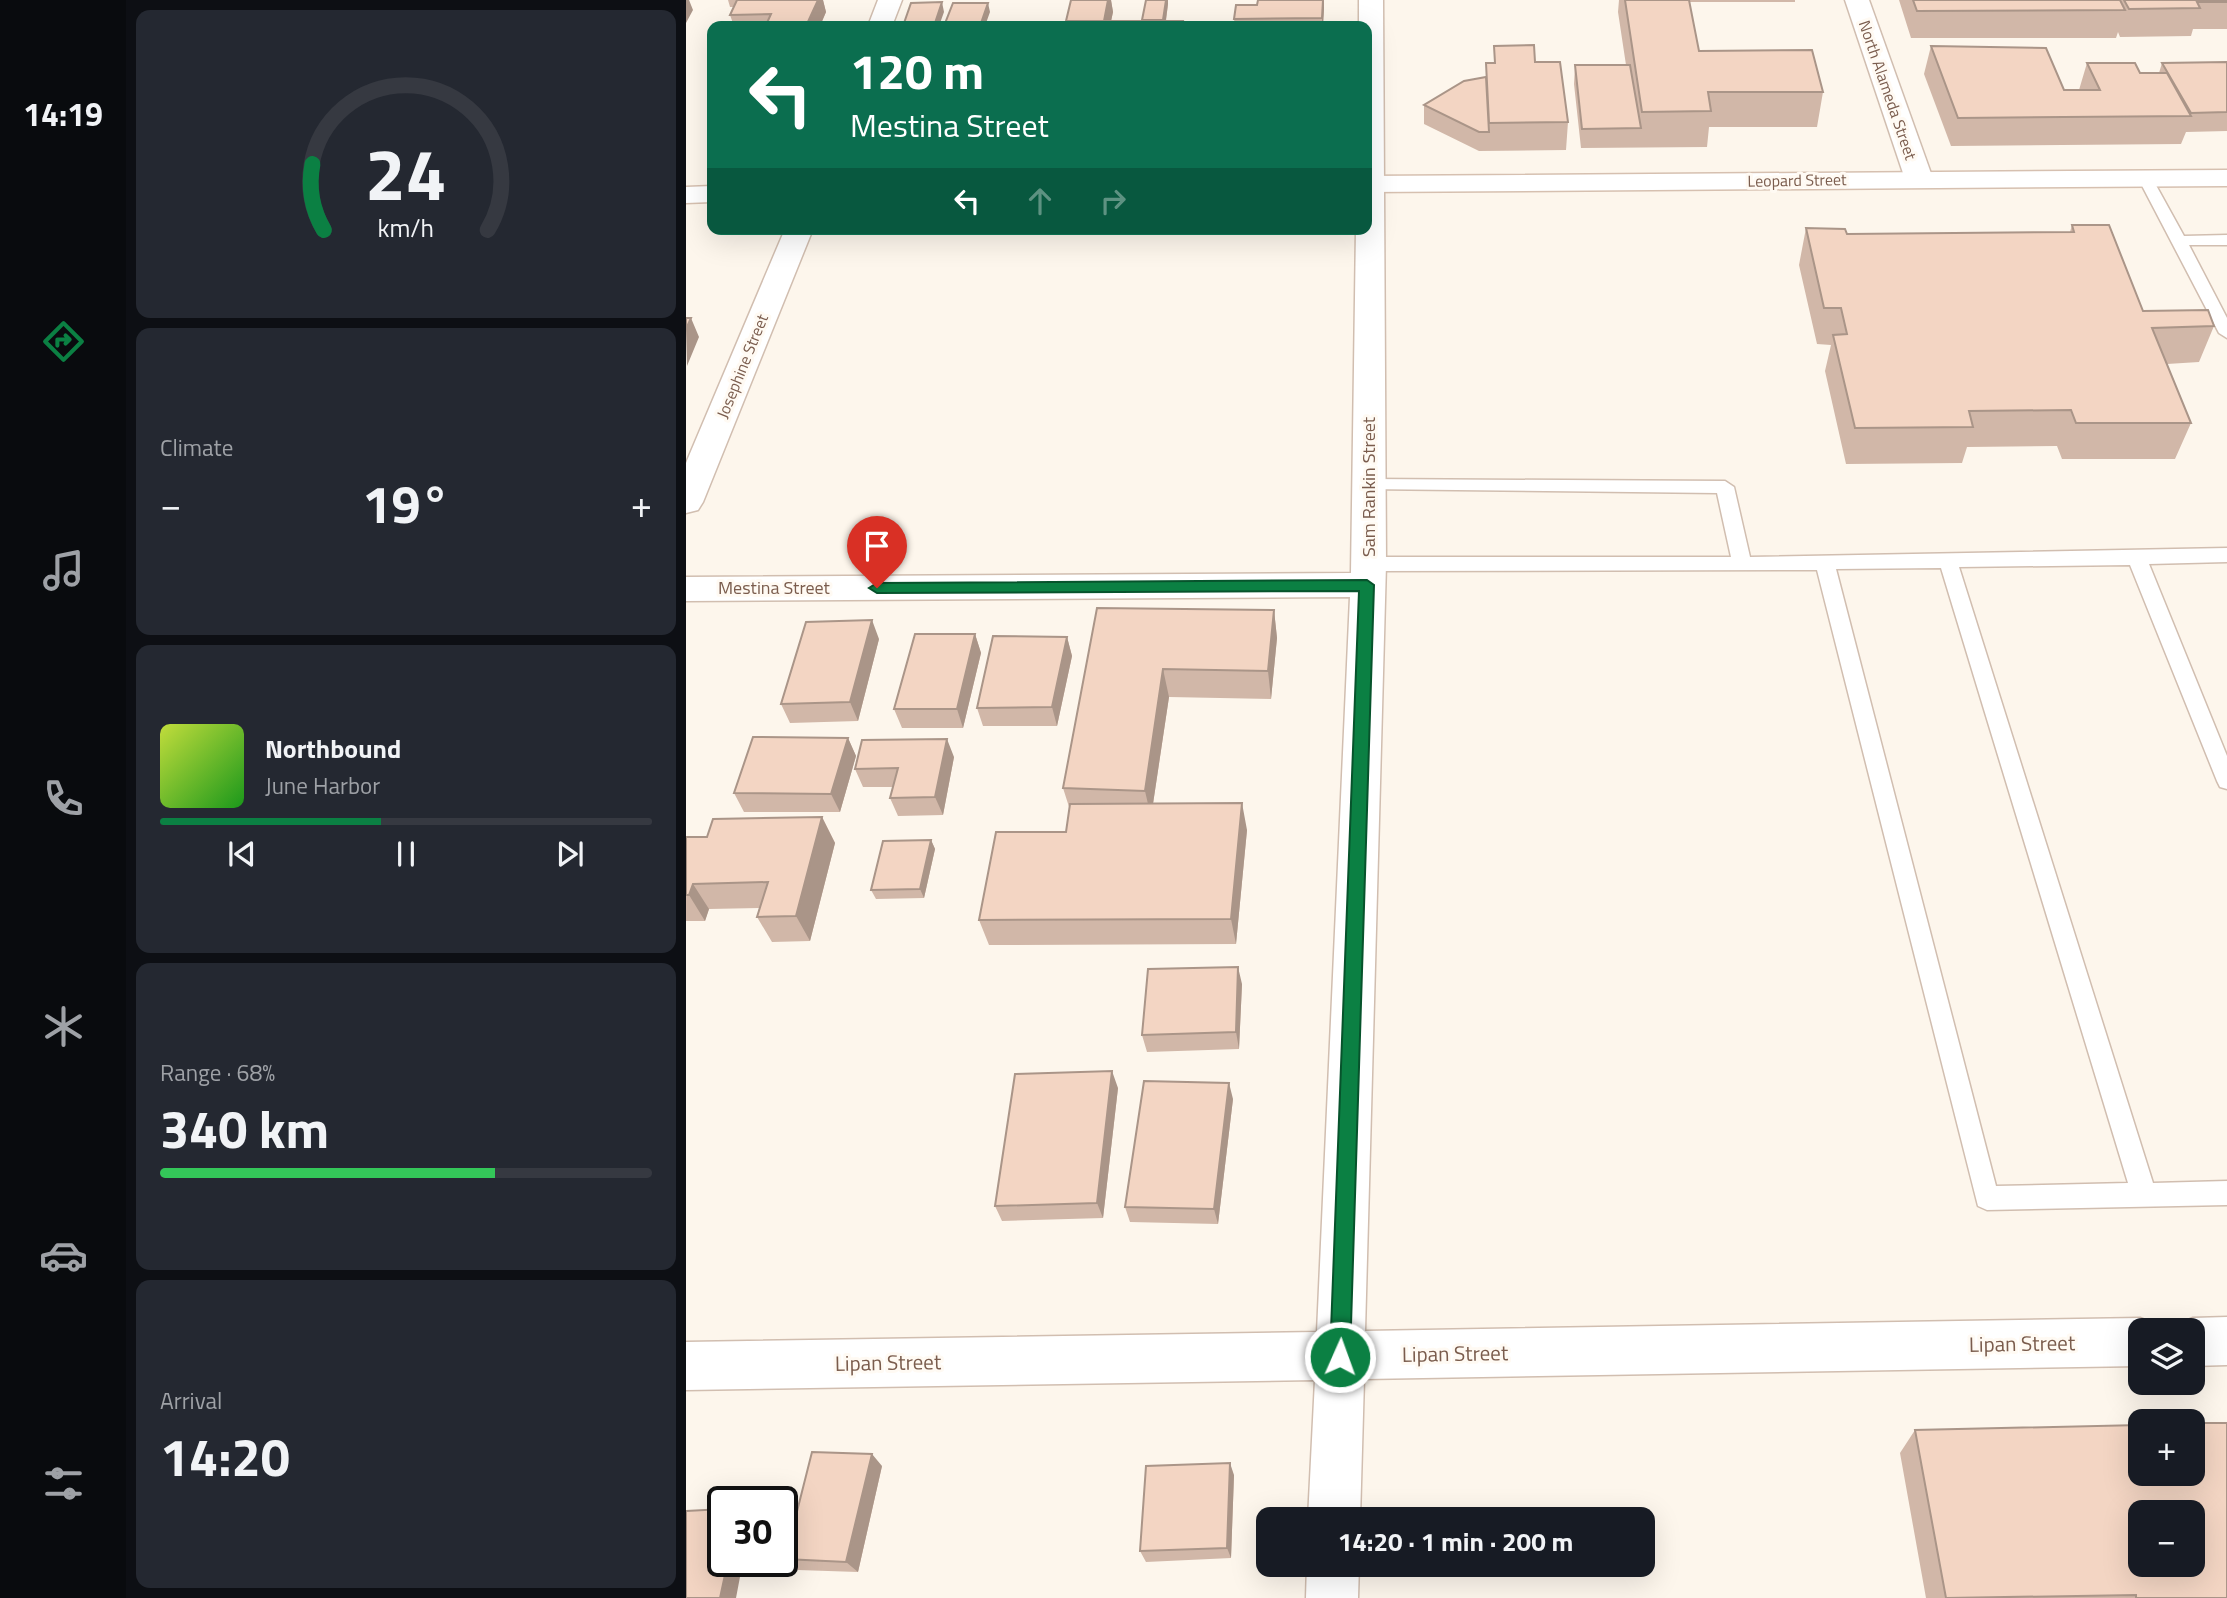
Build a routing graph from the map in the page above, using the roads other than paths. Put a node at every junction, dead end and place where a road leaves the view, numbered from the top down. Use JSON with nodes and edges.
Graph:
{"nodes":[{"id":1,"x":890,"y":0,"type":"edge"},
{"id":2,"x":1371,"y":0,"type":"edge"},
{"id":3,"x":1857,"y":0,"type":"edge"},
{"id":4,"x":882,"y":21,"type":"edge"},
{"id":5,"x":1371,"y":21,"type":"edge"},
{"id":6,"x":2145,"y":178,"type":"junction"},
{"id":7,"x":2227,"y":178,"type":"edge"},
{"id":8,"x":1919,"y":179,"type":"junction"},
{"id":9,"x":1372,"y":184,"type":"edge"},
{"id":10,"x":707,"y":194,"type":"edge"},
{"id":11,"x":686,"y":195,"type":"edge"},
{"id":12,"x":797,"y":235,"type":"edge"},
{"id":13,"x":1368,"y":235,"type":"edge"},
{"id":14,"x":2227,"y":240,"type":"edge"},
{"id":15,"x":2178,"y":241,"type":"junction"},
{"id":16,"x":2222,"y":311,"type":"edge"},
{"id":17,"x":2227,"y":333,"type":"edge"},
{"id":18,"x":1369,"y":485,"type":"junction"},
{"id":19,"x":686,"y":502,"type":"edge"},
{"id":20,"x":2227,"y":555,"type":"edge"},
{"id":21,"x":2137,"y":558,"type":"junction"},
{"id":22,"x":1948,"y":561,"type":"junction"},
{"id":23,"x":1742,"y":563,"type":"junction"},
{"id":24,"x":1825,"y":563,"type":"junction"},
{"id":25,"x":1368,"y":575,"type":"junction"},
{"id":26,"x":686,"y":589,"type":"edge"},
{"id":27,"x":2227,"y":781,"type":"edge"},
{"id":28,"x":2227,"y":1193,"type":"edge"},
{"id":29,"x":2144,"y":1195,"type":"junction"},
{"id":30,"x":2227,"y":1341,"type":"edge"},
{"id":31,"x":2128,"y":1342,"type":"edge"},
{"id":32,"x":2205,"y":1342,"type":"edge"},
{"id":33,"x":1340,"y":1357,"type":"junction"},
{"id":34,"x":686,"y":1366,"type":"edge"},
{"id":35,"x":1335,"y":1507,"type":"edge"},
{"id":36,"x":1333,"y":1577,"type":"edge"},
{"id":37,"x":1332,"y":1598,"type":"edge"}],
"edges":[{"from":1,"to":4,"type":"street"},
{"from":2,"to":5,"type":"street","name":"Sam Rankin Street"},
{"from":3,"to":8,"type":"street","name":"North Alameda Street"},
{"from":6,"to":7,"type":"street","name":"Leopard Street"},
{"from":6,"to":8,"type":"street","name":"Leopard Street"},
{"from":6,"to":15,"type":"lane"},
{"from":8,"to":9,"type":"street","name":"Leopard Street"},
{"from":10,"to":11,"type":"street"},
{"from":12,"to":19,"type":"street","name":"Josephine Street"},
{"from":13,"to":18,"type":"street","name":"Sam Rankin Street"},
{"from":14,"to":15,"type":"lane"},
{"from":15,"to":16,"type":"lane"},
{"from":16,"to":17,"type":"lane"},
{"from":18,"to":23,"type":"lane"},
{"from":18,"to":25,"type":"street","name":"Sam Rankin Street"},
{"from":20,"to":21,"type":"lane"},
{"from":21,"to":22,"type":"lane"},
{"from":21,"to":27,"type":"lane"},
{"from":22,"to":24,"type":"lane"},
{"from":22,"to":29,"type":"lane"},
{"from":23,"to":24,"type":"lane"},
{"from":23,"to":25,"type":"lane"},
{"from":24,"to":29,"type":"lane"},
{"from":25,"to":26,"type":"street","name":"Mestina Street"},
{"from":25,"to":33,"type":"street","name":"Sam Rankin Street"},
{"from":28,"to":29,"type":"lane"},
{"from":30,"to":32,"type":"street"},
{"from":31,"to":33,"type":"street","name":"Lipan Street"},
{"from":33,"to":34,"type":"street","name":"Lipan Street"},
{"from":33,"to":35,"type":"street","name":"Sam Rankin Street"},
{"from":36,"to":37,"type":"street"}]}
